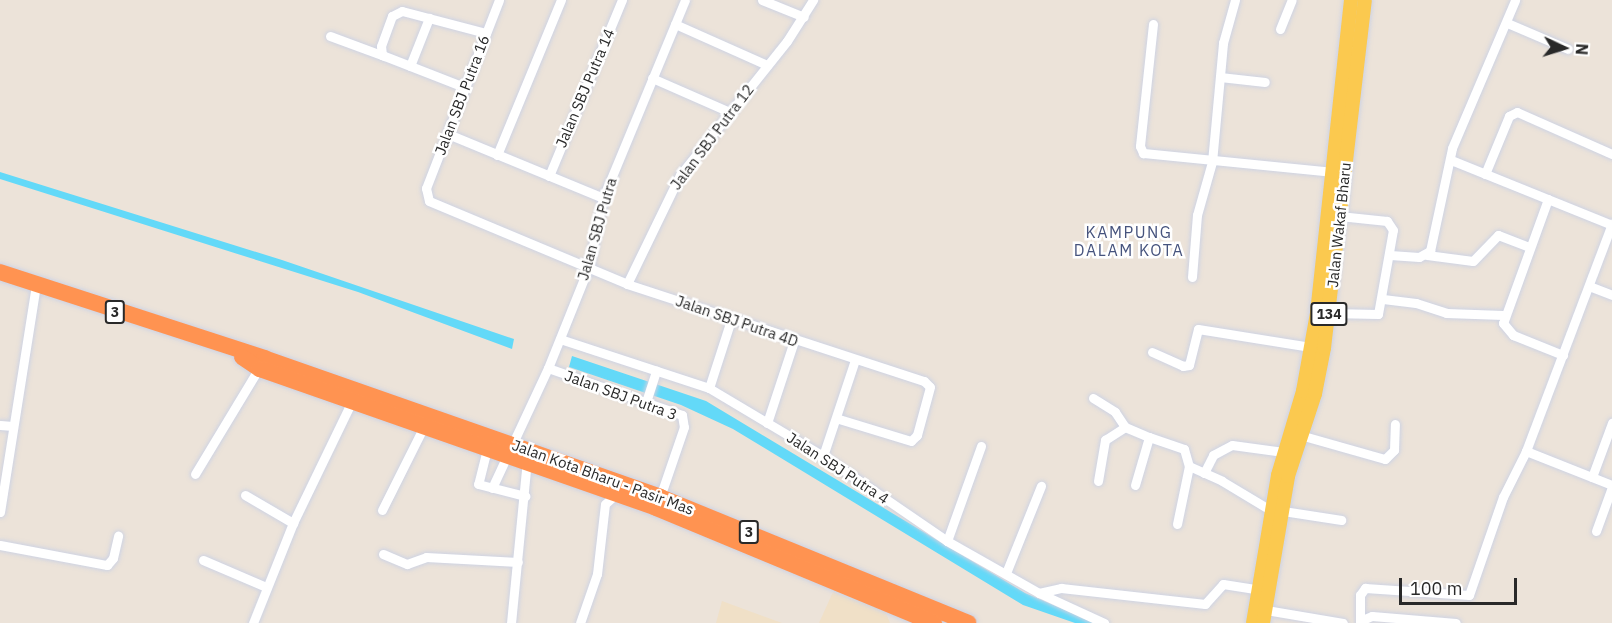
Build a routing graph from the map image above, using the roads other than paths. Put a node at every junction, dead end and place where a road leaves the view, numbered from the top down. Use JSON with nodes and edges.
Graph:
{"nodes":[{"id":1,"x":500,"y":0,"type":"edge"},
{"id":2,"x":561,"y":0,"type":"edge"},
{"id":3,"x":621,"y":0,"type":"edge"},
{"id":4,"x":685,"y":0,"type":"edge"},
{"id":5,"x":762,"y":0,"type":"edge"},
{"id":6,"x":813,"y":0,"type":"edge"},
{"id":7,"x":1235,"y":0,"type":"edge"},
{"id":8,"x":1292,"y":0,"type":"edge"},
{"id":9,"x":1351,"y":0,"type":"edge"},
{"id":10,"x":1365,"y":0,"type":"edge"},
{"id":11,"x":1515,"y":0,"type":"edge"},
{"id":12,"x":804,"y":17,"type":"junction"},
{"id":13,"x":429,"y":18,"type":"junction"},
{"id":14,"x":1507,"y":23,"type":"junction"},
{"id":15,"x":675,"y":24,"type":"junction"},
{"id":16,"x":1153,"y":24,"type":"dead end"},
{"id":17,"x":1280,"y":29,"type":"dead end"},
{"id":18,"x":486,"y":33,"type":"junction"},
{"id":19,"x":330,"y":36,"type":"dead end"},
{"id":20,"x":1568,"y":48,"type":"dead end"},
{"id":21,"x":386,"y":57,"type":"junction"},
{"id":22,"x":767,"y":65,"type":"junction"},
{"id":23,"x":410,"y":66,"type":"junction"},
{"id":24,"x":1220,"y":77,"type":"junction"},
{"id":25,"x":652,"y":78,"type":"junction"},
{"id":26,"x":1265,"y":82,"type":"dead end"},
{"id":27,"x":464,"y":87,"type":"junction"},
{"id":28,"x":730,"y":112,"type":"junction"},
{"id":29,"x":448,"y":134,"type":"junction"},
{"id":30,"x":1612,"y":154,"type":"edge"},
{"id":31,"x":497,"y":155,"type":"junction"},
{"id":32,"x":1451,"y":160,"type":"junction"},
{"id":33,"x":1212,"y":162,"type":"junction"},
{"id":34,"x":1334,"y":172,"type":"junction"},
{"id":35,"x":1485,"y":174,"type":"junction"},
{"id":36,"x":549,"y":176,"type":"junction"},
{"id":37,"x":426,"y":191,"type":"joint"},
{"id":38,"x":603,"y":198,"type":"junction"},
{"id":39,"x":1548,"y":199,"type":"junction"},
{"id":40,"x":1339,"y":216,"type":"junction"},
{"id":41,"x":1612,"y":225,"type":"edge"},
{"id":42,"x":1529,"y":248,"type":"junction"},
{"id":43,"x":1390,"y":255,"type":"junction"},
{"id":44,"x":1427,"y":255,"type":"junction"},
{"id":45,"x":589,"y":266,"type":"junction"},
{"id":46,"x":0,"y":272,"type":"edge"},
{"id":47,"x":1192,"y":278,"type":"dead end"},
{"id":48,"x":36,"y":284,"type":"junction"},
{"id":49,"x":627,"y":284,"type":"junction"},
{"id":50,"x":1589,"y":286,"type":"junction"},
{"id":51,"x":1612,"y":296,"type":"edge"},
{"id":52,"x":1383,"y":299,"type":"junction"},
{"id":53,"x":1329,"y":313,"type":"junction"},
{"id":54,"x":1503,"y":315,"type":"junction"},
{"id":55,"x":731,"y":320,"type":"junction"},
{"id":56,"x":560,"y":339,"type":"junction"},
{"id":57,"x":794,"y":341,"type":"junction"},
{"id":58,"x":1311,"y":347,"type":"junction"},
{"id":59,"x":232,"y":349,"type":"junction"},
{"id":60,"x":1152,"y":352,"type":"dead end"},
{"id":61,"x":1563,"y":355,"type":"junction"},
{"id":62,"x":855,"y":360,"type":"junction"},
{"id":63,"x":259,"y":368,"type":"junction"},
{"id":64,"x":548,"y":368,"type":"junction"},
{"id":65,"x":656,"y":373,"type":"junction"},
{"id":66,"x":709,"y":388,"type":"junction"},
{"id":67,"x":1093,"y":398,"type":"dead end"},
{"id":68,"x":647,"y":400,"type":"junction"},
{"id":69,"x":352,"y":401,"type":"junction"},
{"id":70,"x":836,"y":418,"type":"junction"},
{"id":71,"x":767,"y":423,"type":"junction"},
{"id":72,"x":1612,"y":423,"type":"edge"},
{"id":73,"x":1395,"y":424,"type":"dead end"},
{"id":74,"x":0,"y":425,"type":"edge"},
{"id":75,"x":13,"y":426,"type":"junction"},
{"id":76,"x":424,"y":426,"type":"junction"},
{"id":77,"x":1125,"y":427,"type":"junction"},
{"id":78,"x":1300,"y":435,"type":"junction"},
{"id":79,"x":1149,"y":437,"type":"junction"},
{"id":80,"x":981,"y":446,"type":"dead end"},
{"id":81,"x":487,"y":449,"type":"junction"},
{"id":82,"x":507,"y":450,"type":"junction"},
{"id":83,"x":1526,"y":451,"type":"junction"},
{"id":84,"x":1284,"y":452,"type":"junction"},
{"id":85,"x":823,"y":456,"type":"junction"},
{"id":86,"x":527,"y":457,"type":"junction"},
{"id":87,"x":1189,"y":466,"type":"junction"},
{"id":88,"x":195,"y":474,"type":"dead end"},
{"id":89,"x":1204,"y":474,"type":"junction"},
{"id":90,"x":1592,"y":477,"type":"junction"},
{"id":91,"x":1098,"y":481,"type":"dead end"},
{"id":92,"x":1135,"y":485,"type":"dead end"},
{"id":93,"x":1041,"y":486,"type":"dead end"},
{"id":94,"x":1612,"y":486,"type":"edge"},
{"id":95,"x":492,"y":488,"type":"junction"},
{"id":96,"x":245,"y":495,"type":"dead end"},
{"id":97,"x":525,"y":496,"type":"junction"},
{"id":98,"x":660,"y":496,"type":"junction"},
{"id":99,"x":610,"y":500,"type":"junction"},
{"id":100,"x":382,"y":510,"type":"dead end"},
{"id":101,"x":1277,"y":511,"type":"junction"},
{"id":102,"x":0,"y":512,"type":"edge"},
{"id":103,"x":1341,"y":520,"type":"dead end"},
{"id":104,"x":293,"y":523,"type":"junction"},
{"id":105,"x":1177,"y":524,"type":"dead end"},
{"id":106,"x":1596,"y":531,"type":"dead end"},
{"id":107,"x":118,"y":536,"type":"dead end"},
{"id":108,"x":947,"y":541,"type":"junction"},
{"id":109,"x":0,"y":545,"type":"edge"},
{"id":110,"x":384,"y":554,"type":"dead end"},
{"id":111,"x":203,"y":560,"type":"dead end"},
{"id":112,"x":518,"y":561,"type":"junction"},
{"id":113,"x":1006,"y":573,"type":"junction"},
{"id":114,"x":267,"y":587,"type":"junction"},
{"id":115,"x":1260,"y":590,"type":"junction"},
{"id":116,"x":1039,"y":593,"type":"junction"},
{"id":117,"x":1265,"y":616,"type":"edge"},
{"id":118,"x":1360,"y":622,"type":"edge"},
{"id":119,"x":253,"y":623,"type":"edge"},
{"id":120,"x":511,"y":623,"type":"edge"},
{"id":121,"x":580,"y":623,"type":"edge"},
{"id":122,"x":934,"y":623,"type":"edge"},
{"id":123,"x":968,"y":623,"type":"edge"},
{"id":124,"x":1104,"y":623,"type":"edge"},
{"id":125,"x":1253,"y":623,"type":"edge"},
{"id":126,"x":1343,"y":623,"type":"edge"},
{"id":127,"x":1456,"y":623,"type":"edge"}],
"edges":[{"from":1,"to":18,"type":"street","name":"Jalan SBJ Putra 16"},
{"from":2,"to":31,"type":"street"},
{"from":3,"to":36,"type":"street","name":"Jalan SBJ Putra 14"},
{"from":4,"to":15,"type":"street","name":"Jalan SBJ Putra"},
{"from":5,"to":12,"type":"street"},
{"from":6,"to":12,"type":"street","name":"Jalan SBJ Putra 12"},
{"from":7,"to":24,"type":"street"},
{"from":8,"to":17,"type":"street"},
{"from":9,"to":34,"type":"main road","name":"Jalan Wakaf Bharu","number":"134"},
{"from":10,"to":40,"type":"main road","name":"Jalan Wakaf Bharu","number":"134"},
{"from":11,"to":14,"type":"street"},
{"from":12,"to":22,"type":"street","name":"Jalan SBJ Putra 12"},
{"from":13,"to":18,"type":"street"},
{"from":13,"to":21,"type":"street"},
{"from":13,"to":23,"type":"street"},
{"from":14,"to":20,"type":"street"},
{"from":14,"to":32,"type":"street"},
{"from":15,"to":22,"type":"street"},
{"from":15,"to":25,"type":"street","name":"Jalan SBJ Putra"},
{"from":16,"to":33,"type":"street"},
{"from":18,"to":27,"type":"street","name":"Jalan SBJ Putra 16"},
{"from":19,"to":21,"type":"street"},
{"from":21,"to":23,"type":"street"},
{"from":22,"to":28,"type":"street","name":"Jalan SBJ Putra 12"},
{"from":23,"to":27,"type":"street"},
{"from":24,"to":26,"type":"street"},
{"from":24,"to":33,"type":"street"},
{"from":25,"to":28,"type":"street"},
{"from":25,"to":38,"type":"street","name":"Jalan SBJ Putra"},
{"from":27,"to":29,"type":"street","name":"Jalan SBJ Putra 16"},
{"from":28,"to":49,"type":"street","name":"Jalan SBJ Putra 12"},
{"from":29,"to":31,"type":"street"},
{"from":29,"to":37,"type":"street","name":"Jalan SBJ Putra 16"},
{"from":30,"to":35,"type":"street"},
{"from":31,"to":36,"type":"street"},
{"from":32,"to":35,"type":"street"},
{"from":32,"to":44,"type":"street"},
{"from":33,"to":34,"type":"street"},
{"from":33,"to":47,"type":"street"},
{"from":34,"to":58,"type":"main road","name":"Jalan Wakaf Bharu","number":"134"},
{"from":35,"to":39,"type":"street"},
{"from":36,"to":38,"type":"street"},
{"from":37,"to":45,"type":"street","name":"Jalan SBJ Putra 4D"},
{"from":38,"to":45,"type":"street","name":"Jalan SBJ Putra"},
{"from":39,"to":41,"type":"street"},
{"from":39,"to":42,"type":"street"},
{"from":40,"to":43,"type":"street"},
{"from":40,"to":53,"type":"main road","name":"Jalan Wakaf Bharu","number":"134"},
{"from":41,"to":50,"type":"street"},
{"from":42,"to":44,"type":"street"},
{"from":42,"to":54,"type":"street"},
{"from":43,"to":44,"type":"street"},
{"from":43,"to":52,"type":"street"},
{"from":45,"to":49,"type":"street","name":"Jalan SBJ Putra 4D"},
{"from":45,"to":56,"type":"street","name":"Jalan SBJ Putra"},
{"from":46,"to":48,"type":"highway","name":"Jalan Kota Bharu - Pasir Mas","number":"3"},
{"from":48,"to":59,"type":"highway","name":"Jalan Kota Bharu - Pasir Mas","number":"3"},
{"from":48,"to":75,"type":"street"},
{"from":49,"to":55,"type":"street","name":"Jalan SBJ Putra 4D"},
{"from":50,"to":51,"type":"street"},
{"from":50,"to":61,"type":"street"},
{"from":52,"to":53,"type":"street"},
{"from":52,"to":54,"type":"street"},
{"from":53,"to":78,"type":"main road","name":"Jalan Wakaf Bharu","number":"134"},
{"from":54,"to":61,"type":"street"},
{"from":55,"to":57,"type":"street","name":"Jalan SBJ Putra 4D"},
{"from":55,"to":66,"type":"street"},
{"from":56,"to":64,"type":"street","name":"Jalan SBJ Putra"},
{"from":56,"to":65,"type":"street","name":"Jalan SBJ Putra 4"},
{"from":57,"to":62,"type":"street","name":"Jalan SBJ Putra 4D"},
{"from":57,"to":71,"type":"street"},
{"from":58,"to":60,"type":"street"},
{"from":58,"to":84,"type":"main road","name":"Jalan Wakaf Bharu","number":"134"},
{"from":59,"to":63,"type":"highway","name":"Jalan Kota Bharu - Pasir Mas","number":"3"},
{"from":59,"to":82,"type":"highway","name":"Jalan Kota Bharu - Pasir Mas","number":"3"},
{"from":61,"to":83,"type":"street"},
{"from":62,"to":70,"type":"street"},
{"from":62,"to":70,"type":"street","name":"Jalan SBJ Putra 4D"},
{"from":63,"to":69,"type":"highway","name":"Jalan Kota Bharu - Pasir Mas","number":"3"},
{"from":63,"to":88,"type":"street"},
{"from":64,"to":68,"type":"street","name":"Jalan SBJ Putra 3"},
{"from":64,"to":82,"type":"street","name":"Jalan SBJ Putra"},
{"from":65,"to":66,"type":"street","name":"Jalan SBJ Putra 4"},
{"from":65,"to":68,"type":"street"},
{"from":66,"to":71,"type":"street","name":"Jalan SBJ Putra 4"},
{"from":67,"to":77,"type":"street"},
{"from":68,"to":98,"type":"street","name":"Jalan SBJ Putra 3"},
{"from":69,"to":76,"type":"highway","name":"Jalan Kota Bharu - Pasir Mas","number":"3"},
{"from":69,"to":104,"type":"street"},
{"from":70,"to":85,"type":"street"},
{"from":71,"to":85,"type":"street","name":"Jalan SBJ Putra 4"},
{"from":72,"to":90,"type":"street"},
{"from":73,"to":78,"type":"street"},
{"from":74,"to":75,"type":"street"},
{"from":75,"to":102,"type":"street"},
{"from":76,"to":81,"type":"highway","name":"Jalan Kota Bharu - Pasir Mas","number":"3"},
{"from":76,"to":100,"type":"street"},
{"from":77,"to":79,"type":"street"},
{"from":77,"to":91,"type":"street"},
{"from":78,"to":101,"type":"main road","name":"Jalan Wakaf Bharu","number":"134"},
{"from":79,"to":87,"type":"street"},
{"from":79,"to":92,"type":"street"},
{"from":80,"to":108,"type":"street"},
{"from":81,"to":82,"type":"highway","name":"Jalan Kota Bharu - Pasir Mas","number":"3"},
{"from":81,"to":95,"type":"street"},
{"from":82,"to":86,"type":"highway","name":"Jalan Kota Bharu - Pasir Mas","number":"3"},
{"from":82,"to":95,"type":"street","name":"Jalan SBJ Putra"},
{"from":83,"to":90,"type":"street"},
{"from":83,"to":118,"type":"street"},
{"from":84,"to":89,"type":"street"},
{"from":84,"to":101,"type":"main road","name":"Jalan Wakaf Bharu","number":"134"},
{"from":85,"to":108,"type":"street","name":"Jalan SBJ Putra 4"},
{"from":86,"to":97,"type":"street"},
{"from":86,"to":98,"type":"highway","name":"Jalan Kota Bharu - Pasir Mas","number":"3"},
{"from":86,"to":99,"type":"highway","name":"Jalan Kota Bharu - Pasir Mas","number":"3"},
{"from":87,"to":89,"type":"street"},
{"from":87,"to":105,"type":"street"},
{"from":89,"to":101,"type":"street"},
{"from":90,"to":94,"type":"street"},
{"from":93,"to":113,"type":"street"},
{"from":94,"to":106,"type":"street"},
{"from":95,"to":97,"type":"street"},
{"from":96,"to":104,"type":"street"},
{"from":97,"to":112,"type":"street"},
{"from":98,"to":123,"type":"highway","name":"Jalan Kota Bharu - Pasir Mas","number":"3"},
{"from":99,"to":121,"type":"street"},
{"from":99,"to":122,"type":"highway","name":"Jalan Kota Bharu - Pasir Mas","number":"3"},
{"from":101,"to":103,"type":"street"},
{"from":101,"to":115,"type":"main road","name":"Jalan Wakaf Bharu","number":"134"},
{"from":101,"to":117,"type":"main road","name":"Jalan Wakaf Bharu","number":"134"},
{"from":104,"to":114,"type":"street"},
{"from":107,"to":109,"type":"street"},
{"from":108,"to":113,"type":"street","name":"Jalan SBJ Putra 4"},
{"from":110,"to":112,"type":"street"},
{"from":111,"to":114,"type":"street"},
{"from":112,"to":120,"type":"street"},
{"from":113,"to":116,"type":"street","name":"Jalan SBJ Putra 4"},
{"from":114,"to":119,"type":"street"},
{"from":115,"to":116,"type":"street"},
{"from":115,"to":125,"type":"main road","name":"Jalan Wakaf Bharu","number":"134"},
{"from":116,"to":124,"type":"street","name":"Jalan SBJ Putra 4"},
{"from":117,"to":126,"type":"street"},
{"from":118,"to":127,"type":"street"}]}
